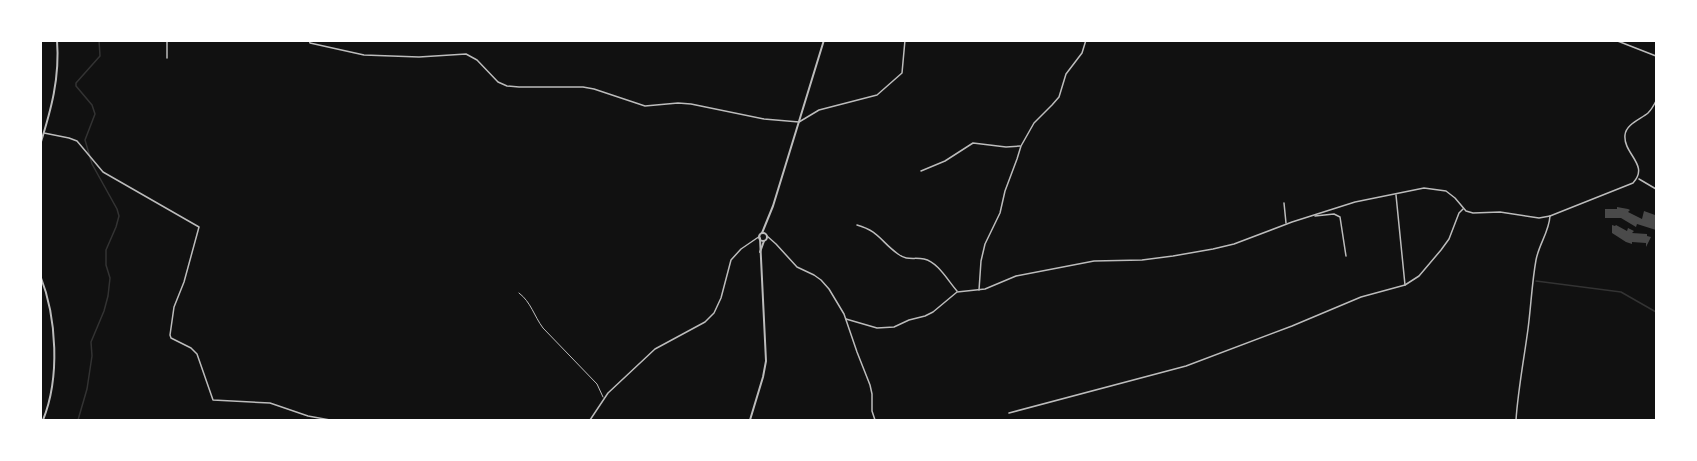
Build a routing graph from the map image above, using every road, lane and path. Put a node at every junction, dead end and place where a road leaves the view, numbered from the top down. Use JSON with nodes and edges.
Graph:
{"nodes":[{"id":1,"x":57,"y":40,"type":"edge"},
{"id":2,"x":167,"y":40,"type":"edge"},
{"id":3,"x":309,"y":40,"type":"edge"},
{"id":4,"x":824,"y":40,"type":"edge"},
{"id":5,"x":905,"y":40,"type":"edge"},
{"id":6,"x":1086,"y":40,"type":"edge"},
{"id":7,"x":1615,"y":40,"type":"edge"},
{"id":8,"x":1656,"y":56,"type":"edge"},
{"id":9,"x":167,"y":58,"type":"dead end"},
{"id":10,"x":1656,"y":101,"type":"edge"},
{"id":11,"x":799,"y":122,"type":"junction"},
{"id":12,"x":44,"y":132,"type":"junction"},
{"id":13,"x":40,"y":145,"type":"edge"},
{"id":14,"x":1021,"y":146,"type":"junction"},
{"id":15,"x":921,"y":171,"type":"dead end"},
{"id":16,"x":1637,"y":178,"type":"junction"},
{"id":17,"x":1656,"y":189,"type":"edge"},
{"id":18,"x":1396,"y":194,"type":"junction"},
{"id":19,"x":1284,"y":203,"type":"dead end"},
{"id":20,"x":1464,"y":209,"type":"junction"},
{"id":21,"x":1312,"y":216,"type":"junction"},
{"id":22,"x":1550,"y":216,"type":"junction"},
{"id":23,"x":766,"y":224,"type":"junction"},
{"id":24,"x":1286,"y":224,"type":"junction"},
{"id":25,"x":857,"y":225,"type":"dead end"},
{"id":26,"x":767,"y":235,"type":"junction"},
{"id":27,"x":760,"y":236,"type":"junction"},
{"id":28,"x":765,"y":241,"type":"junction"},
{"id":29,"x":773,"y":241,"type":"junction"},
{"id":30,"x":760,"y":255,"type":"junction"},
{"id":31,"x":1346,"y":256,"type":"dead end"},
{"id":32,"x":40,"y":275,"type":"edge"},
{"id":33,"x":1405,"y":285,"type":"junction"},
{"id":34,"x":979,"y":290,"type":"junction"},
{"id":35,"x":957,"y":292,"type":"junction"},
{"id":36,"x":519,"y":293,"type":"dead end"},
{"id":37,"x":846,"y":319,"type":"junction"},
{"id":38,"x":604,"y":398,"type":"junction"},
{"id":39,"x":1009,"y":413,"type":"dead end"},
{"id":40,"x":43,"y":420,"type":"edge"},
{"id":41,"x":330,"y":420,"type":"edge"},
{"id":42,"x":590,"y":420,"type":"edge"},
{"id":43,"x":750,"y":420,"type":"edge"},
{"id":44,"x":875,"y":420,"type":"edge"},
{"id":45,"x":1516,"y":420,"type":"edge"}],
"edges":[{"from":1,"to":12,"type":"street"},
{"from":2,"to":9,"type":"street"},
{"from":3,"to":11,"type":"street"},
{"from":4,"to":11,"type":"street"},
{"from":5,"to":11,"type":"street"},
{"from":6,"to":14,"type":"street"},
{"from":7,"to":8,"type":"street"},
{"from":10,"to":16,"type":"street"},
{"from":11,"to":23,"type":"street"},
{"from":12,"to":13,"type":"street"},
{"from":12,"to":41,"type":"street"},
{"from":14,"to":15,"type":"street"},
{"from":14,"to":34,"type":"street"},
{"from":16,"to":17,"type":"street"},
{"from":16,"to":22,"type":"street"},
{"from":18,"to":20,"type":"street"},
{"from":18,"to":21,"type":"street"},
{"from":18,"to":33,"type":"street"},
{"from":19,"to":24,"type":"street"},
{"from":20,"to":22,"type":"street"},
{"from":20,"to":33,"type":"street"},
{"from":21,"to":24,"type":"street"},
{"from":21,"to":31,"type":"street"},
{"from":22,"to":45,"type":"street"},
{"from":23,"to":26,"type":"street"},
{"from":23,"to":27,"type":"street"},
{"from":24,"to":34,"type":"street"},
{"from":25,"to":35,"type":"street"},
{"from":26,"to":27,"type":"street"},
{"from":26,"to":28,"type":"street"},
{"from":26,"to":29,"type":"street"},
{"from":27,"to":28,"type":"street"},
{"from":27,"to":30,"type":"street"},
{"from":27,"to":38,"type":"street"},
{"from":28,"to":29,"type":"street"},
{"from":28,"to":30,"type":"street"},
{"from":29,"to":37,"type":"street"},
{"from":30,"to":43,"type":"street"},
{"from":32,"to":40,"type":"street"},
{"from":33,"to":39,"type":"street"},
{"from":34,"to":35,"type":"street"},
{"from":35,"to":37,"type":"street"},
{"from":36,"to":38,"type":"lane"},
{"from":37,"to":44,"type":"street"},
{"from":38,"to":42,"type":"street"}]}
